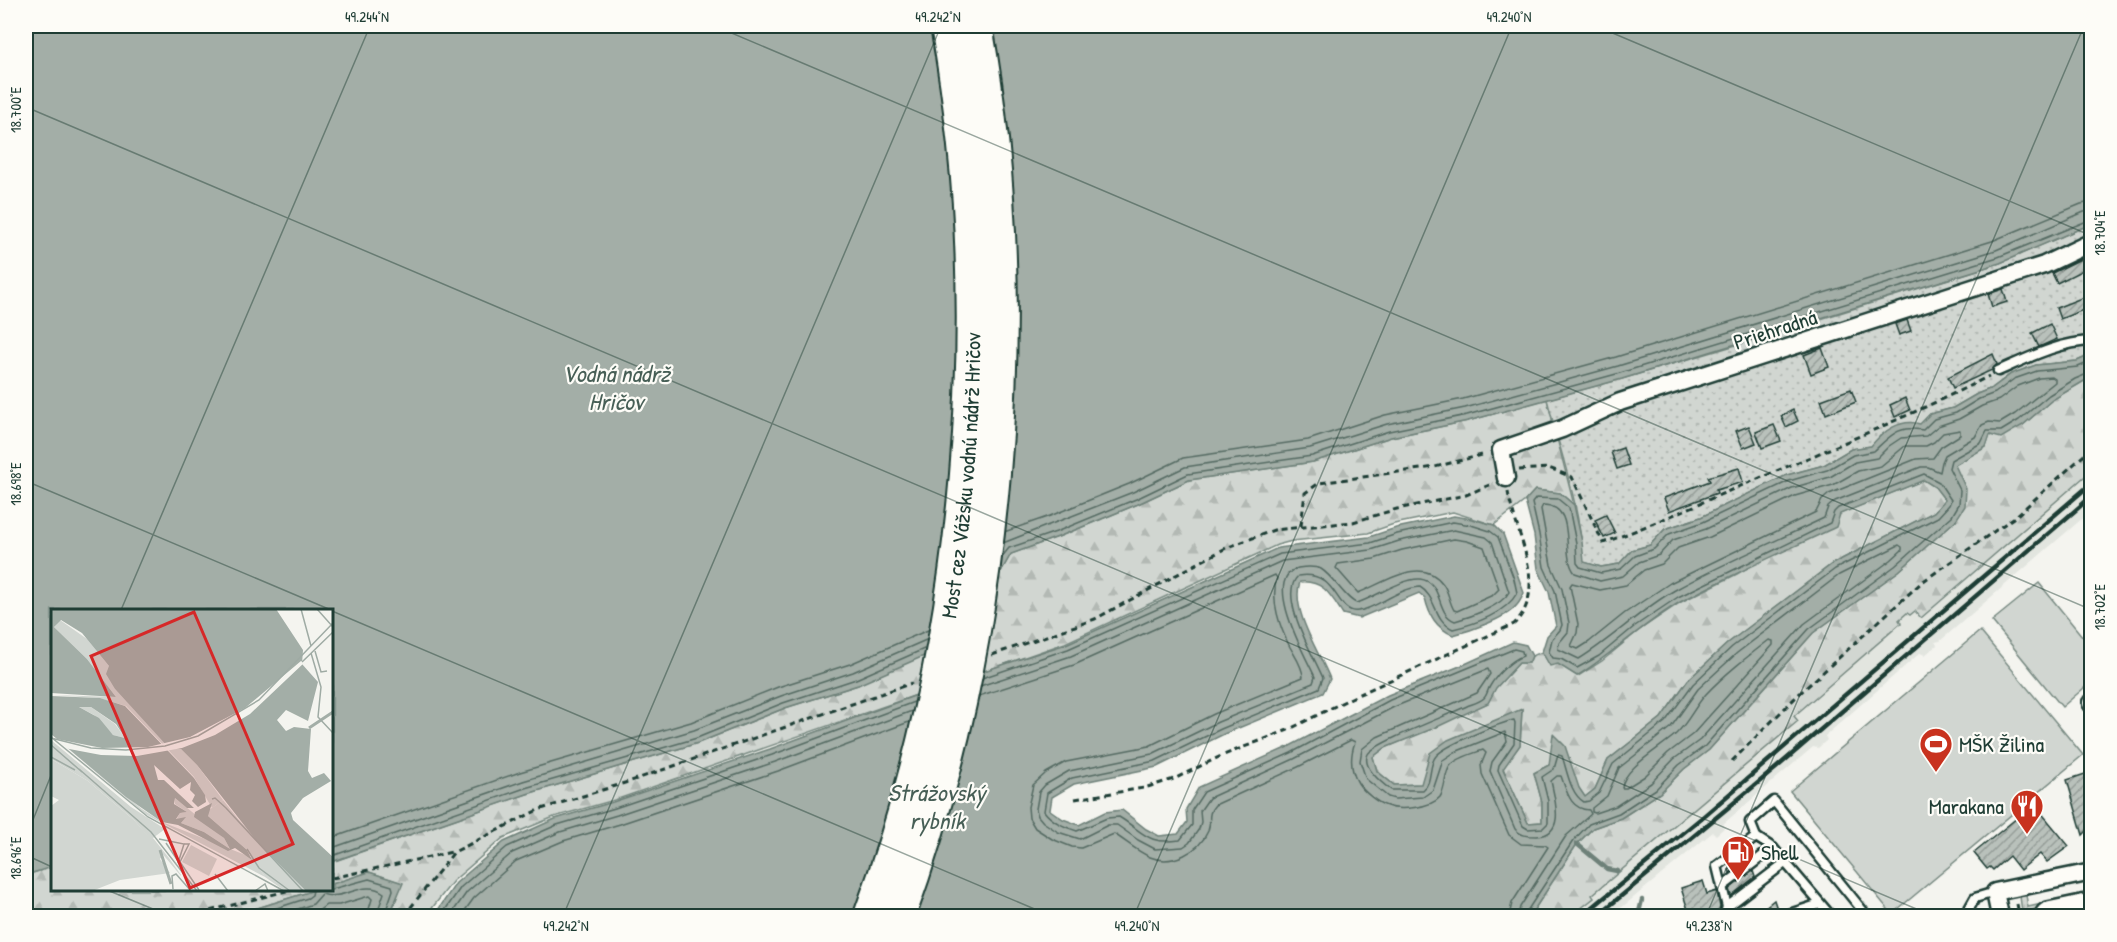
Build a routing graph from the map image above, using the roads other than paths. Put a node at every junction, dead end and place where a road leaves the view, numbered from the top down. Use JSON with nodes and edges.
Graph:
{"nodes":[{"id":1,"x":947,"y":26,"type":"edge"},
{"id":2,"x":976,"y":26,"type":"edge"},
{"id":3,"x":2091,"y":242,"type":"edge"},
{"id":4,"x":2091,"y":341,"type":"edge"},
{"id":5,"x":1998,"y":370,"type":"road end"},
{"id":6,"x":1506,"y":478,"type":"road end"},
{"id":7,"x":1756,"y":837,"type":"junction"},
{"id":8,"x":1773,"y":848,"type":"junction"},
{"id":9,"x":1786,"y":862,"type":"junction"},
{"id":10,"x":2091,"y":872,"type":"edge"},
{"id":11,"x":1722,"y":887,"type":"junction"},
{"id":12,"x":1995,"y":892,"type":"junction"},
{"id":13,"x":1820,"y":904,"type":"junction"},
{"id":14,"x":1727,"y":907,"type":"junction"},
{"id":15,"x":2091,"y":907,"type":"edge"},
{"id":16,"x":870,"y":916,"type":"edge"},
{"id":17,"x":899,"y":916,"type":"edge"},
{"id":18,"x":1724,"y":916,"type":"edge"},
{"id":19,"x":1783,"y":916,"type":"edge"},
{"id":20,"x":1827,"y":916,"type":"edge"},
{"id":21,"x":1867,"y":916,"type":"edge"},
{"id":22,"x":1965,"y":916,"type":"edge"},
{"id":23,"x":2000,"y":916,"type":"edge"},
{"id":24,"x":2049,"y":916,"type":"edge"}],
"edges":[{"from":1,"to":16,"type":"highway","name":"Most cez Vážsku vodnú nádrž Hričov","bridge":true},
{"from":2,"to":17,"type":"highway","name":"Most cez Vážsku vodnú nádrž Hričov","bridge":true},
{"from":3,"to":6,"type":"street","name":"Priehradná"},
{"from":4,"to":5,"type":"lane"},
{"from":7,"to":8,"type":"lane"},
{"from":7,"to":11,"type":"lane"},
{"from":7,"to":21,"type":"lane"},
{"from":8,"to":9,"type":"lane"},
{"from":8,"to":11,"type":"lane"},
{"from":9,"to":13,"type":"lane"},
{"from":9,"to":14,"type":"lane"},
{"from":10,"to":12,"type":"street"},
{"from":11,"to":14,"type":"lane"},
{"from":12,"to":22,"type":"lane"},
{"from":12,"to":23,"type":"street"},
{"from":13,"to":19,"type":"lane"},
{"from":13,"to":20,"type":"lane"},
{"from":14,"to":18,"type":"lane"},
{"from":15,"to":24,"type":"main road"}]}
